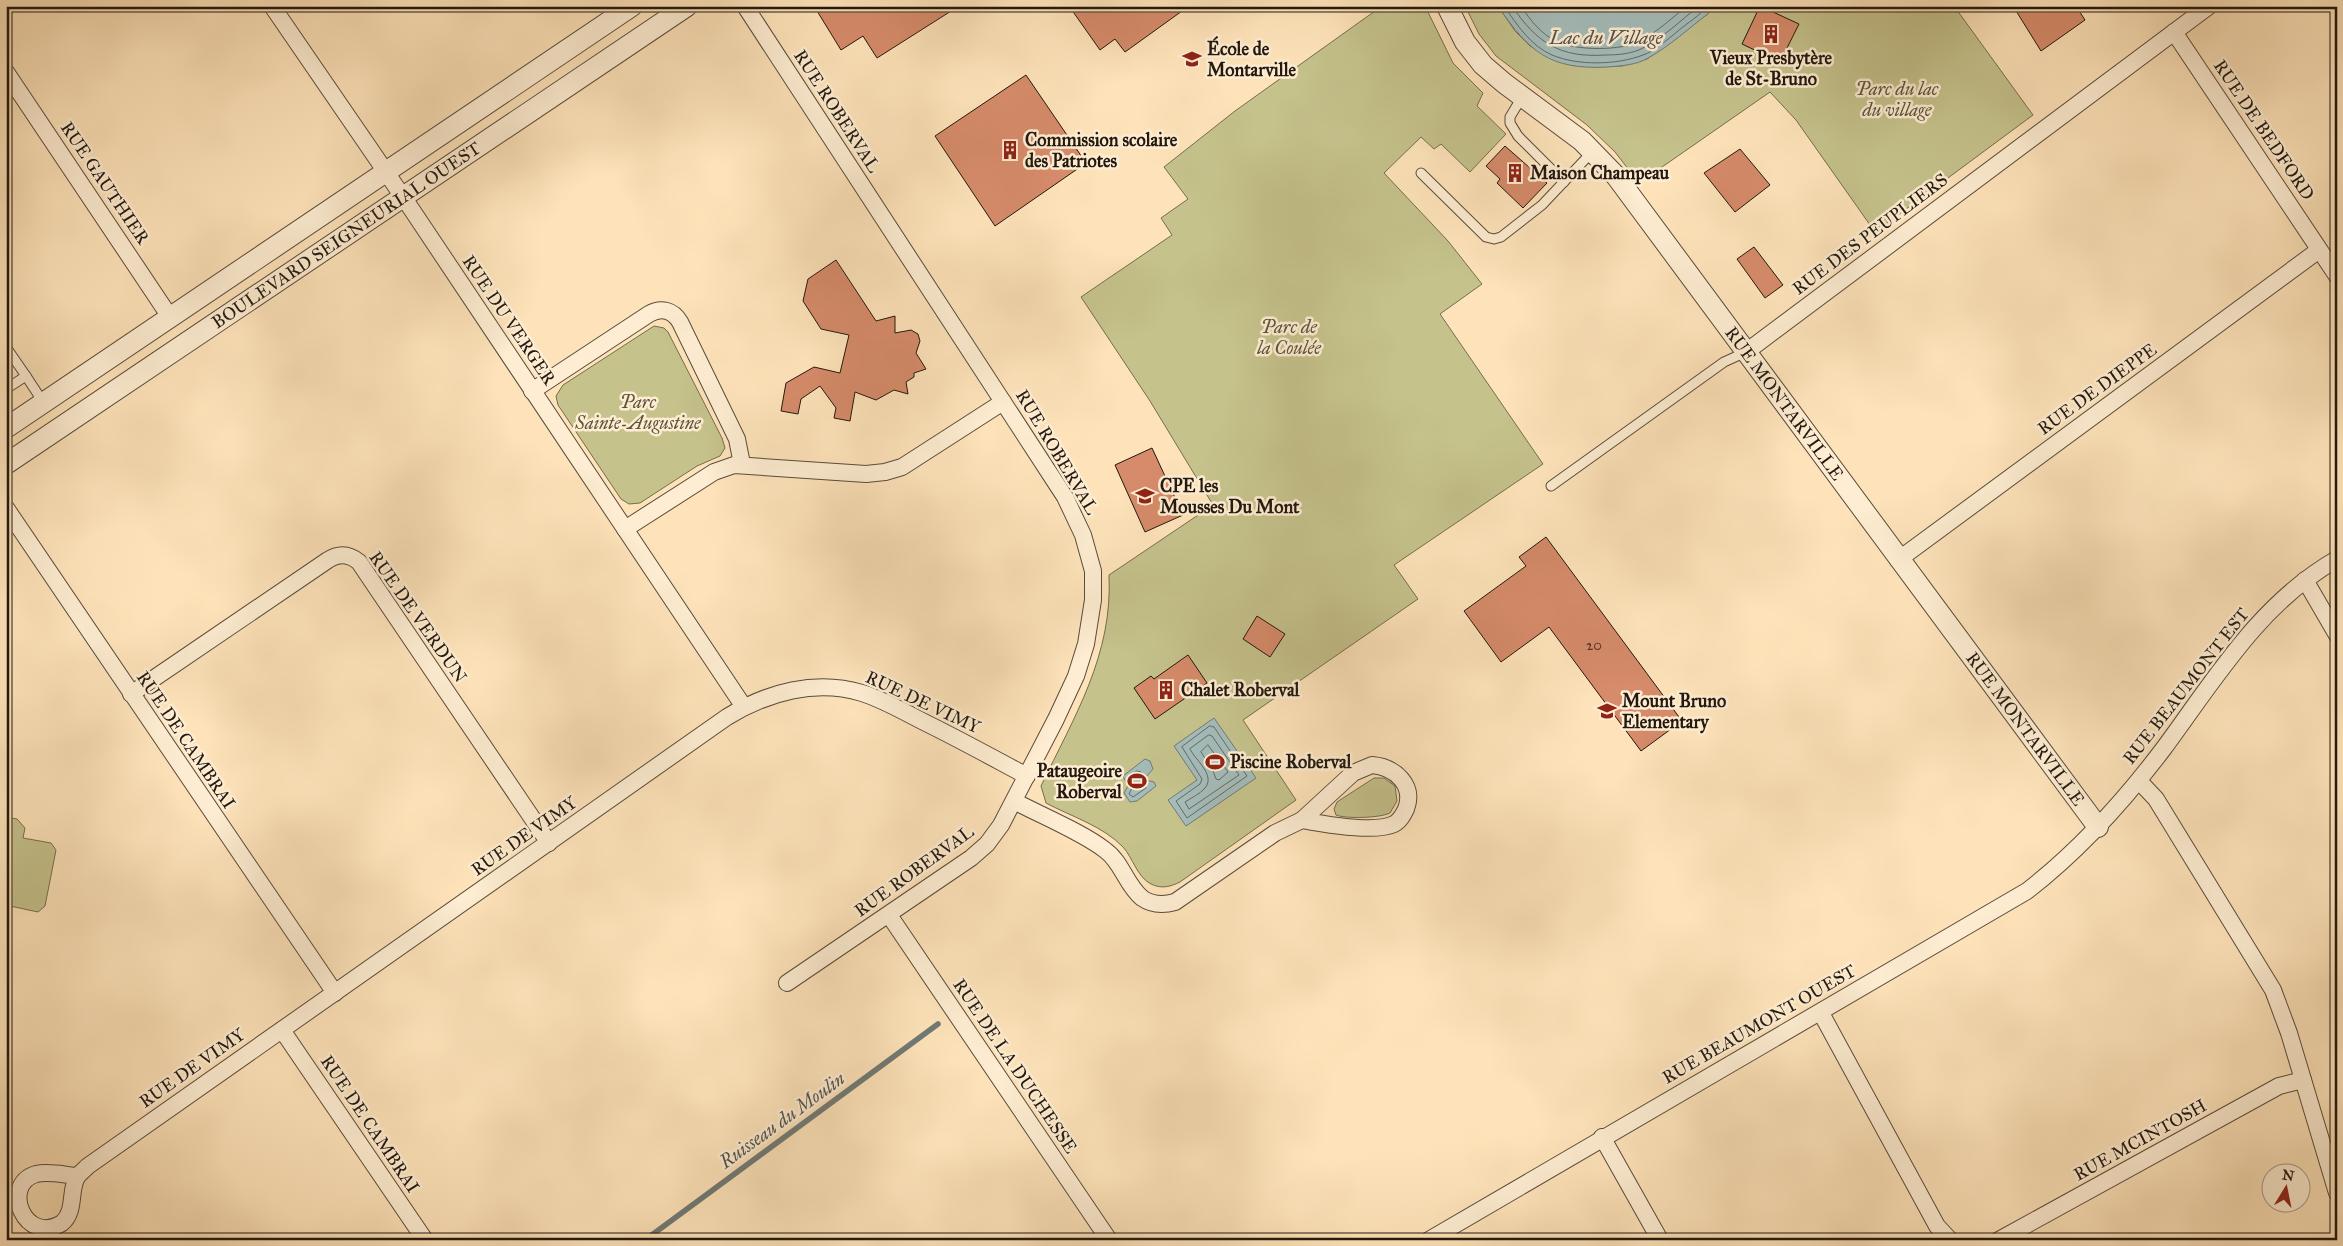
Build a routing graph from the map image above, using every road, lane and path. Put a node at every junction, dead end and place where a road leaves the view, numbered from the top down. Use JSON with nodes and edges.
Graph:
{"nodes":[{"id":1,"x":272,"y":6,"type":"edge"},
{"id":2,"x":632,"y":6,"type":"edge"},
{"id":3,"x":687,"y":6,"type":"edge"},
{"id":4,"x":745,"y":6,"type":"edge"},
{"id":5,"x":1447,"y":6,"type":"edge"},
{"id":6,"x":2208,"y":6,"type":"edge"},
{"id":7,"x":2174,"y":32,"type":"junction"},
{"id":8,"x":6,"y":72,"type":"edge"},
{"id":9,"x":1522,"y":97,"type":"junction"},
{"id":10,"x":1593,"y":151,"type":"junction"},
{"id":11,"x":384,"y":171,"type":"junction"},
{"id":12,"x":1421,"y":173,"type":"dead end"},
{"id":13,"x":1564,"y":182,"type":"junction"},
{"id":14,"x":403,"y":198,"type":"junction"},
{"id":15,"x":2319,"y":250,"type":"junction"},
{"id":16,"x":2337,"y":276,"type":"edge"},
{"id":17,"x":170,"y":317,"type":"junction"},
{"id":18,"x":6,"y":347,"type":"edge"},
{"id":19,"x":1746,"y":352,"type":"junction"},
{"id":20,"x":26,"y":376,"type":"junction"},
{"id":21,"x":6,"y":389,"type":"edge"},
{"id":22,"x":532,"y":391,"type":"junction"},
{"id":23,"x":43,"y":402,"type":"junction"},
{"id":24,"x":1003,"y":402,"type":"junction"},
{"id":25,"x":6,"y":428,"type":"edge"},
{"id":26,"x":6,"y":464,"type":"edge"},
{"id":27,"x":742,"y":464,"type":"junction"},
{"id":28,"x":1551,"y":486,"type":"dead end"},
{"id":29,"x":6,"y":508,"type":"edge"},
{"id":30,"x":625,"y":529,"type":"junction"},
{"id":31,"x":2337,"y":559,"type":"edge"},
{"id":32,"x":1898,"y":560,"type":"junction"},
{"id":33,"x":2305,"y":580,"type":"junction"},
{"id":34,"x":2337,"y":635,"type":"edge"},
{"id":35,"x":131,"y":694,"type":"junction"},
{"id":36,"x":744,"y":707,"type":"junction"},
{"id":37,"x":1027,"y":776,"type":"junction"},
{"id":38,"x":2139,"y":781,"type":"junction"},
{"id":39,"x":1014,"y":802,"type":"junction"},
{"id":40,"x":1302,"y":820,"type":"junction"},
{"id":41,"x":2098,"y":827,"type":"junction"},
{"id":42,"x":549,"y":843,"type":"junction"},
{"id":43,"x":889,"y":915,"type":"junction"},
{"id":44,"x":787,"y":983,"type":"dead end"},
{"id":45,"x":335,"y":993,"type":"junction"},
{"id":46,"x":1821,"y":1013,"type":"junction"},
{"id":47,"x":282,"y":1030,"type":"junction"},
{"id":48,"x":2303,"y":1080,"type":"junction"},
{"id":49,"x":1602,"y":1138,"type":"junction"},
{"id":50,"x":78,"y":1176,"type":"dead end"},
{"id":51,"x":2337,"y":1193,"type":"edge"},
{"id":52,"x":425,"y":1240,"type":"edge"},
{"id":53,"x":1109,"y":1240,"type":"edge"},
{"id":54,"x":1429,"y":1240,"type":"edge"},
{"id":55,"x":1660,"y":1240,"type":"edge"},
{"id":56,"x":1950,"y":1240,"type":"edge"},
{"id":57,"x":1999,"y":1240,"type":"edge"}],
"edges":[{"from":1,"to":11,"type":"street","name":"RUE DU VERGER"},
{"from":2,"to":11,"type":"street","name":"BOULEVARD SEIGNEURIAL OUEST"},
{"from":3,"to":14,"type":"street","name":"BOULEVARD SEIGNEURIAL OUEST"},
{"from":4,"to":24,"type":"street","name":"RUE ROBERVAL"},
{"from":5,"to":9,"type":"street","name":"RUE MONTARVILLE"},
{"from":6,"to":7,"type":"street","name":"RUE DES PEUPLIERS"},
{"from":7,"to":15,"type":"street","name":"RUE DE BEDFORD"},
{"from":7,"to":19,"type":"street","name":"RUE DES PEUPLIERS"},
{"from":8,"to":17,"type":"street","name":"RUE GAUTHIER"},
{"from":9,"to":10,"type":"street","name":"RUE MONTARVILLE"},
{"from":9,"to":13,"type":"lane"},
{"from":10,"to":13,"type":"lane"},
{"from":10,"to":19,"type":"street","name":"RUE MONTARVILLE"},
{"from":11,"to":14,"type":"street","name":"RUE DU VERGER"},
{"from":11,"to":17,"type":"street","name":"BOULEVARD SEIGNEURIAL OUEST"},
{"from":12,"to":13,"type":"lane"},
{"from":14,"to":22,"type":"street","name":"RUE DU VERGER"},
{"from":14,"to":26,"type":"street","name":"BOULEVARD SEIGNEURIAL OUEST"},
{"from":15,"to":16,"type":"street","name":"RUE DE BEDFORD"},
{"from":15,"to":32,"type":"street","name":"RUE DE DIEPPE"},
{"from":17,"to":23,"type":"street","name":"BOULEVARD SEIGNEURIAL OUEST"},
{"from":18,"to":20,"type":"lane"},
{"from":19,"to":28,"type":"lane","name":"RUE DES PEUPLIERS"},
{"from":19,"to":32,"type":"street","name":"RUE MONTARVILLE"},
{"from":20,"to":21,"type":"lane"},
{"from":20,"to":23,"type":"lane"},
{"from":22,"to":27,"type":"street"},
{"from":22,"to":30,"type":"street","name":"RUE DU VERGER"},
{"from":23,"to":25,"type":"street","name":"BOULEVARD SEIGNEURIAL OUEST"},
{"from":24,"to":27,"type":"street"},
{"from":24,"to":37,"type":"street","name":"RUE ROBERVAL"},
{"from":27,"to":30,"type":"street"},
{"from":29,"to":35,"type":"street","name":"RUE DE CAMBRAI"},
{"from":30,"to":36,"type":"street","name":"RUE DU VERGER"},
{"from":31,"to":33,"type":"street","name":"RUE BEAUMONT EST"},
{"from":32,"to":41,"type":"street","name":"RUE MONTARVILLE"},
{"from":33,"to":34,"type":"street"},
{"from":33,"to":38,"type":"street","name":"RUE BEAUMONT EST"},
{"from":35,"to":42,"type":"street","name":"RUE DE VERDUN"},
{"from":35,"to":45,"type":"street","name":"RUE DE CAMBRAI"},
{"from":36,"to":37,"type":"street","name":"RUE DE VIMY"},
{"from":36,"to":42,"type":"street","name":"RUE DE VIMY"},
{"from":37,"to":39,"type":"street","name":"RUE ROBERVAL"},
{"from":38,"to":41,"type":"street","name":"RUE BEAUMONT EST"},
{"from":38,"to":48,"type":"street"},
{"from":39,"to":40,"type":"street"},
{"from":39,"to":43,"type":"street","name":"RUE ROBERVAL"},
{"from":40,"to":40,"type":"street"},
{"from":41,"to":46,"type":"street","name":"RUE BEAUMONT OUEST"},
{"from":42,"to":45,"type":"street","name":"RUE DE VIMY"},
{"from":43,"to":44,"type":"street","name":"RUE ROBERVAL"},
{"from":43,"to":53,"type":"street","name":"RUE DE LA DUCHESSE"},
{"from":45,"to":47,"type":"street","name":"RUE DE VIMY"},
{"from":46,"to":49,"type":"street","name":"RUE BEAUMONT OUEST"},
{"from":46,"to":56,"type":"street"},
{"from":47,"to":50,"type":"street","name":"RUE DE VIMY"},
{"from":47,"to":52,"type":"street","name":"RUE DE CAMBRAI"},
{"from":48,"to":51,"type":"street"},
{"from":48,"to":57,"type":"street","name":"RUE MCINTOSH"},
{"from":49,"to":54,"type":"street","name":"RUE BEAUMONT OUEST"},
{"from":49,"to":55,"type":"street"}]}
